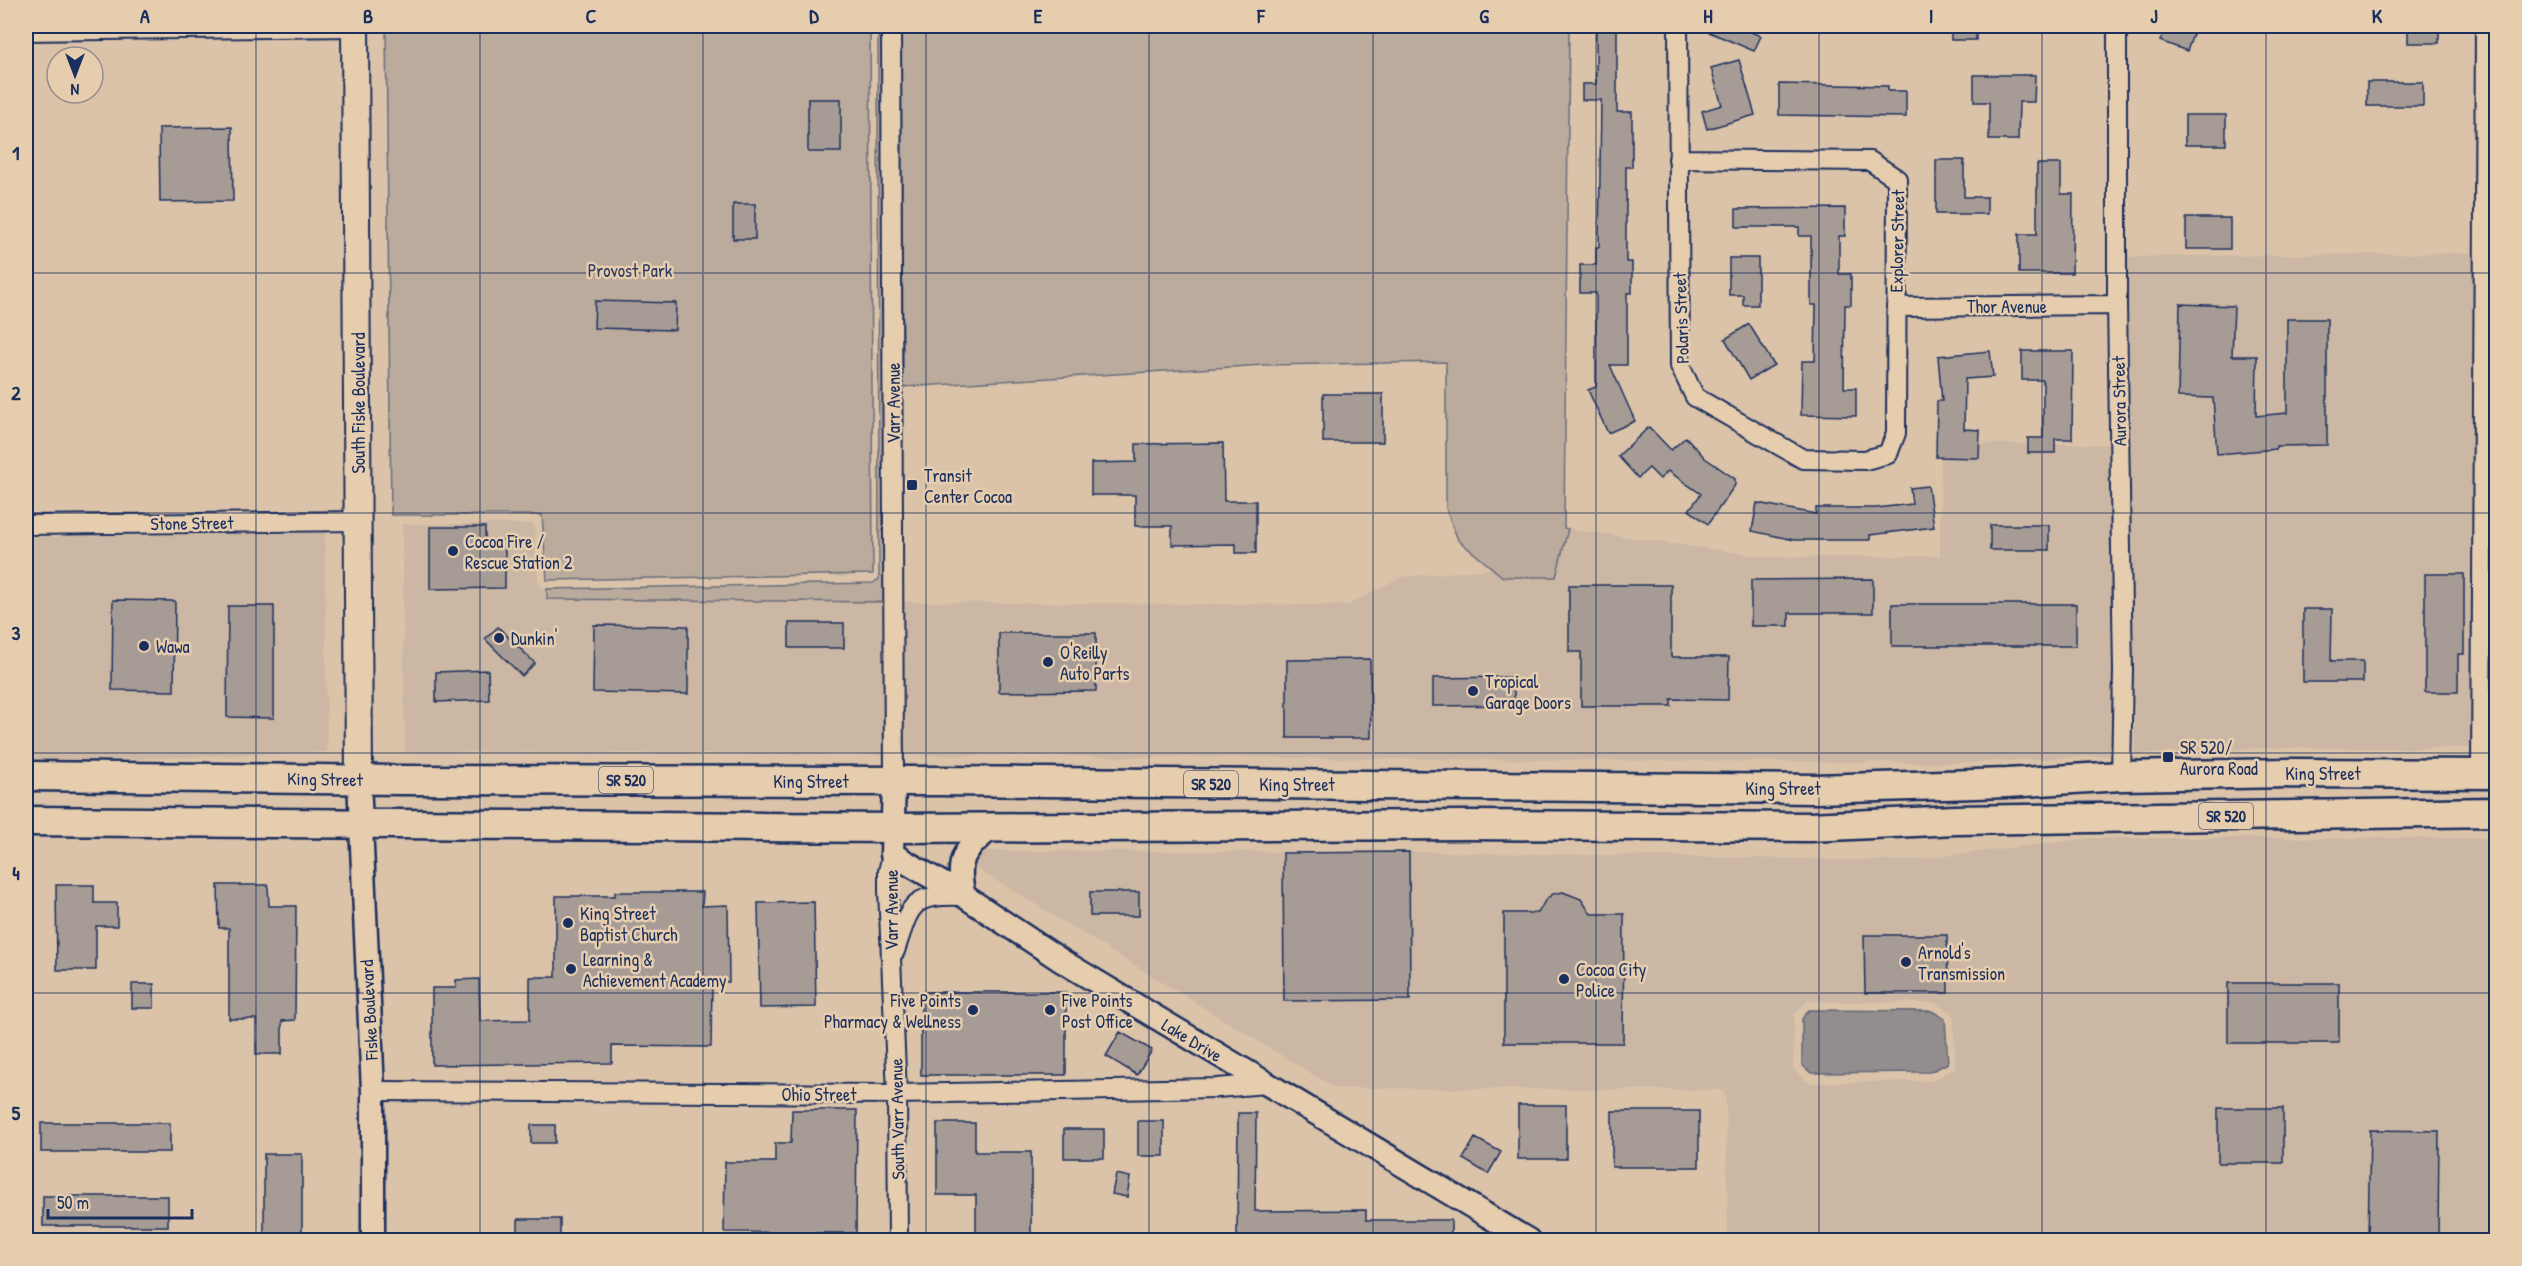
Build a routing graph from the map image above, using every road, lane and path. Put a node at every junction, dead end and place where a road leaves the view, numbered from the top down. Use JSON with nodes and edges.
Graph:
{"nodes":[{"id":1,"x":355,"y":26,"type":"edge"},
{"id":2,"x":891,"y":26,"type":"edge"},
{"id":3,"x":1678,"y":26,"type":"edge"},
{"id":4,"x":2117,"y":26,"type":"edge"},
{"id":5,"x":2485,"y":26,"type":"edge"},
{"id":6,"x":26,"y":31,"type":"edge"},
{"id":7,"x":1678,"y":159,"type":"junction"},
{"id":8,"x":2117,"y":305,"type":"junction"},
{"id":9,"x":1896,"y":307,"type":"junction"},
{"id":10,"x":1888,"y":454,"type":"joint"},
{"id":11,"x":358,"y":521,"type":"junction"},
{"id":12,"x":26,"y":525,"type":"edge"},
{"id":13,"x":2489,"y":774,"type":"edge"},
{"id":14,"x":26,"y":776,"type":"edge"},
{"id":15,"x":2121,"y":776,"type":"junction"},
{"id":16,"x":358,"y":780,"type":"junction"},
{"id":17,"x":894,"y":781,"type":"junction"},
{"id":18,"x":1893,"y":786,"type":"junction"},
{"id":19,"x":2496,"y":799,"type":"edge"},
{"id":20,"x":2450,"y":812,"type":"junction"},
{"id":21,"x":2496,"y":812,"type":"edge"},
{"id":22,"x":1955,"y":820,"type":"junction"},
{"id":23,"x":26,"y":821,"type":"edge"},
{"id":24,"x":361,"y":823,"type":"junction"},
{"id":25,"x":1715,"y":825,"type":"junction"},
{"id":26,"x":993,"y":827,"type":"junction"},
{"id":27,"x":892,"y":841,"type":"junction"},
{"id":28,"x":964,"y":896,"type":"junction"},
{"id":29,"x":892,"y":961,"type":"junction"},
{"id":30,"x":1266,"y":1084,"type":"junction"},
{"id":31,"x":373,"y":1091,"type":"junction"},
{"id":32,"x":897,"y":1094,"type":"junction"},
{"id":33,"x":373,"y":1240,"type":"edge"},
{"id":34,"x":898,"y":1240,"type":"edge"},
{"id":35,"x":1528,"y":1240,"type":"edge"}],
"edges":[{"from":1,"to":6,"type":"street"},
{"from":1,"to":11,"type":"main road","name":"South Fiske Boulevard"},
{"from":2,"to":17,"type":"street","name":"Varr Avenue"},
{"from":3,"to":7,"type":"street","name":"Polaris Street"},
{"from":4,"to":8,"type":"street","name":"Aurora Street"},
{"from":5,"to":13,"type":"street"},
{"from":7,"to":9,"type":"street","name":"Explorer Street"},
{"from":7,"to":10,"type":"street","name":"Polaris Street"},
{"from":8,"to":9,"type":"street","name":"Thor Avenue"},
{"from":8,"to":15,"type":"street","name":"Aurora Street"},
{"from":9,"to":10,"type":"street","name":"Explorer Street"},
{"from":11,"to":12,"type":"street","name":"Stone Street"},
{"from":11,"to":16,"type":"main road","name":"South Fiske Boulevard"},
{"from":13,"to":15,"type":"main road","name":"King Street","number":"SR 520"},
{"from":14,"to":16,"type":"main road","name":"King Street","number":"SR 520"},
{"from":15,"to":18,"type":"main road","name":"King Street","number":"SR 520"},
{"from":15,"to":22,"type":"main road"},
{"from":16,"to":17,"type":"main road","name":"King Street","number":"SR 520"},
{"from":16,"to":24,"type":"street","name":"Fiske Boulevard"},
{"from":17,"to":18,"type":"main road","name":"King Street","number":"SR 520"},
{"from":17,"to":27,"type":"street"},
{"from":18,"to":25,"type":"main road"},
{"from":19,"to":20,"type":"main road"},
{"from":20,"to":21,"type":"main road","number":"SR 520"},
{"from":20,"to":22,"type":"main road","number":"SR 520"},
{"from":22,"to":25,"type":"main road","number":"SR 520"},
{"from":23,"to":24,"type":"main road","number":"SR 520"},
{"from":24,"to":27,"type":"main road","number":"SR 520"},
{"from":24,"to":31,"type":"street","name":"Fiske Boulevard"},
{"from":25,"to":26,"type":"main road","number":"SR 520"},
{"from":26,"to":27,"type":"main road","number":"SR 520"},
{"from":26,"to":28,"type":"street"},
{"from":27,"to":28,"type":"street","name":"Lake Drive"},
{"from":27,"to":29,"type":"street","name":"Varr Avenue"},
{"from":28,"to":29,"type":"street","name":"Varr Avenue"},
{"from":28,"to":30,"type":"street","name":"Lake Drive"},
{"from":29,"to":32,"type":"street","name":"South Varr Avenue"},
{"from":30,"to":32,"type":"street","name":"Ohio Street"},
{"from":30,"to":35,"type":"street","name":"Lake Drive"},
{"from":31,"to":32,"type":"street","name":"Ohio Street"},
{"from":31,"to":33,"type":"street","name":"Fiske Boulevard"},
{"from":32,"to":34,"type":"street","name":"South Varr Avenue"}]}
